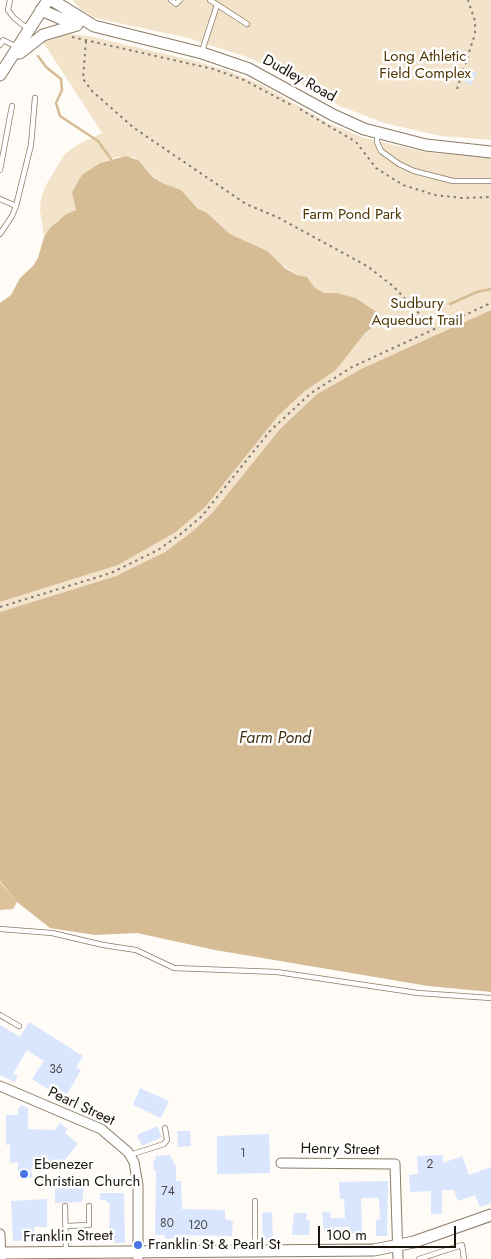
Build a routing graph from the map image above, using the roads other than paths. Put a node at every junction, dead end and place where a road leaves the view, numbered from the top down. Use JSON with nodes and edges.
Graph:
{"nodes":[{"id":1,"x":10,"y":0,"type":"edge"},
{"id":2,"x":68,"y":0,"type":"edge"},
{"id":3,"x":171,"y":0,"type":"edge"},
{"id":4,"x":180,"y":0,"type":"edge"},
{"id":5,"x":210,"y":0,"type":"edge"},
{"id":6,"x":45,"y":3,"type":"edge"},
{"id":7,"x":217,"y":5,"type":"junction"},
{"id":8,"x":78,"y":22,"type":"junction"},
{"id":9,"x":247,"y":24,"type":"dead end"},
{"id":10,"x":30,"y":30,"type":"junction"},
{"id":11,"x":0,"y":45,"type":"edge"},
{"id":12,"x":19,"y":47,"type":"junction"},
{"id":13,"x":202,"y":53,"type":"junction"},
{"id":14,"x":2,"y":72,"type":"edge"},
{"id":15,"x":35,"y":98,"type":"dead end"},
{"id":16,"x":12,"y":106,"type":"dead end"},
{"id":17,"x":377,"y":133,"type":"junction"},
{"id":18,"x":491,"y":152,"type":"edge"},
{"id":19,"x":0,"y":170,"type":"edge"},
{"id":20,"x":491,"y":181,"type":"edge"},
{"id":21,"x":0,"y":199,"type":"edge"},
{"id":22,"x":16,"y":206,"type":"junction"},
{"id":23,"x":0,"y":234,"type":"edge"},
{"id":24,"x":0,"y":929,"type":"edge"},
{"id":25,"x":491,"y":998,"type":"edge"},
{"id":26,"x":0,"y":1015,"type":"edge"},
{"id":27,"x":19,"y":1026,"type":"dead end"},
{"id":28,"x":0,"y":1086,"type":"edge"},
{"id":29,"x":165,"y":1128,"type":"dead end"},
{"id":30,"x":130,"y":1155,"type":"junction"},
{"id":31,"x":281,"y":1163,"type":"dead end"},
{"id":32,"x":255,"y":1202,"type":"dead end"},
{"id":33,"x":65,"y":1206,"type":"dead end"},
{"id":34,"x":89,"y":1206,"type":"dead end"},
{"id":35,"x":491,"y":1215,"type":"edge"},
{"id":36,"x":66,"y":1226,"type":"junction"},
{"id":37,"x":0,"y":1234,"type":"edge"},
{"id":38,"x":398,"y":1247,"type":"junction"},
{"id":39,"x":1,"y":1255,"type":"edge"},
{"id":40,"x":68,"y":1255,"type":"edge"},
{"id":41,"x":138,"y":1255,"type":"edge"},
{"id":42,"x":255,"y":1255,"type":"edge"},
{"id":43,"x":347,"y":1255,"type":"edge"},
{"id":44,"x":398,"y":1259,"type":"edge"},
{"id":45,"x":419,"y":1259,"type":"edge"},
{"id":46,"x":464,"y":1259,"type":"edge"}],
"edges":[{"from":1,"to":10,"type":"lane"},
{"from":2,"to":8,"type":"street"},
{"from":3,"to":4,"type":"lane"},
{"from":5,"to":7,"type":"lane"},
{"from":6,"to":8,"type":"street","name":"Dudley Road"},
{"from":6,"to":10,"type":"street"},
{"from":7,"to":9,"type":"lane"},
{"from":7,"to":13,"type":"lane"},
{"from":8,"to":13,"type":"street","name":"Dudley Road"},
{"from":8,"to":14,"type":"street"},
{"from":10,"to":12,"type":"street"},
{"from":11,"to":12,"type":"lane"},
{"from":12,"to":14,"type":"street"},
{"from":13,"to":17,"type":"street","name":"Dudley Road"},
{"from":15,"to":22,"type":"lane"},
{"from":16,"to":19,"type":"lane"},
{"from":17,"to":18,"type":"street","name":"Dudley Road"},
{"from":17,"to":20,"type":"lane"},
{"from":21,"to":22,"type":"lane"},
{"from":22,"to":23,"type":"lane"},
{"from":24,"to":25,"type":"lane"},
{"from":26,"to":27,"type":"lane"},
{"from":28,"to":30,"type":"street","name":"Pearl Street"},
{"from":29,"to":30,"type":"lane"},
{"from":30,"to":41,"type":"street","name":"Pearl Street"},
{"from":31,"to":38,"type":"street","name":"Henry Street"},
{"from":32,"to":42,"type":"lane"},
{"from":33,"to":36,"type":"lane"},
{"from":34,"to":36,"type":"lane"},
{"from":35,"to":38,"type":"street","name":"Franklin Street"},
{"from":36,"to":40,"type":"lane"},
{"from":37,"to":39,"type":"street"},
{"from":38,"to":43,"type":"street","name":"Franklin Street"},
{"from":38,"to":44,"type":"street","name":"Henry Street"},
{"from":39,"to":40,"type":"street","name":"Franklin Street"},
{"from":40,"to":41,"type":"street","name":"Franklin Street"},
{"from":41,"to":42,"type":"street","name":"Franklin Street"},
{"from":42,"to":43,"type":"street","name":"Franklin Street"},
{"from":45,"to":46,"type":"lane"}]}
